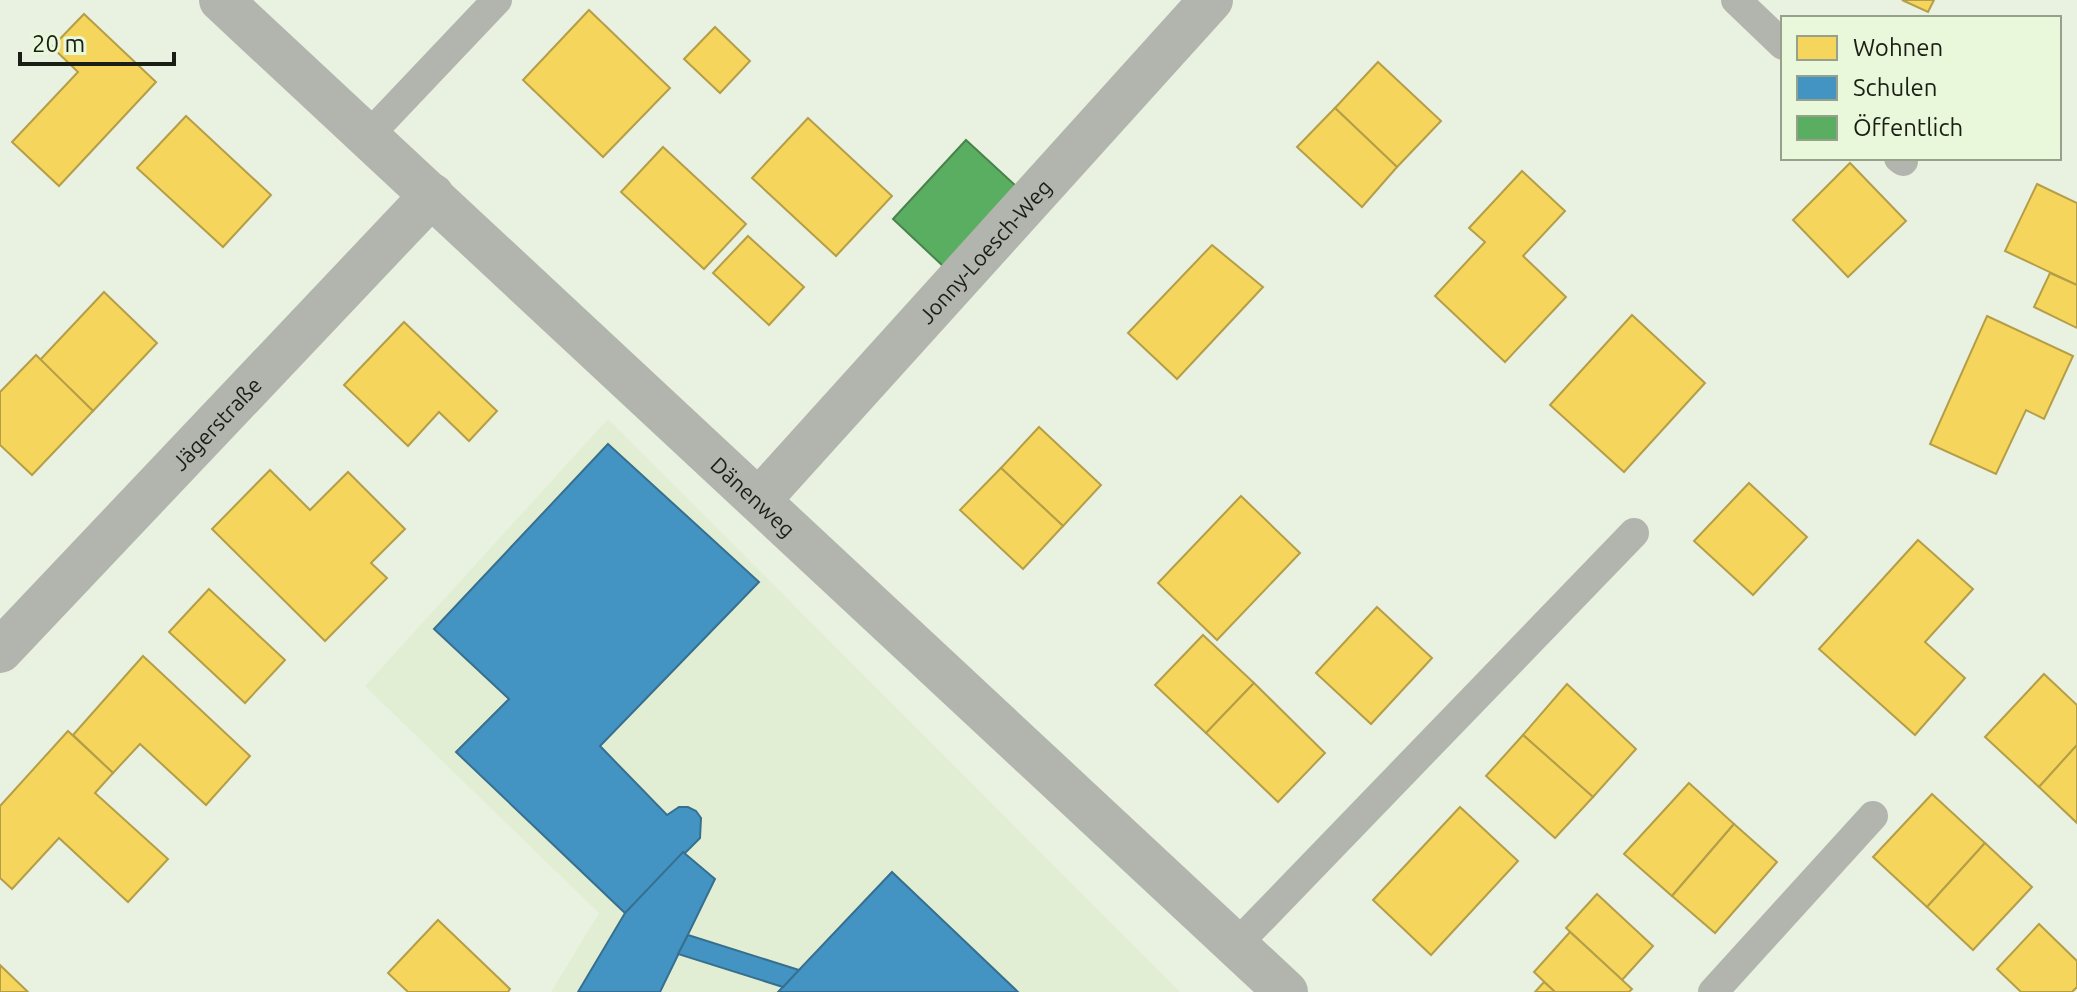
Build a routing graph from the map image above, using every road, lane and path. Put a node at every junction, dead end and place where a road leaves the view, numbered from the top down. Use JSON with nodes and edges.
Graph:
{"nodes":[{"id":1,"x":221,"y":0,"type":"edge"},
{"id":2,"x":497,"y":0,"type":"edge"},
{"id":3,"x":1211,"y":0,"type":"edge"},
{"id":4,"x":1736,"y":0,"type":"edge"},
{"id":5,"x":1781,"y":43,"type":"edge"},
{"id":6,"x":368,"y":136,"type":"junction"},
{"id":7,"x":432,"y":195,"type":"junction"},
{"id":8,"x":759,"y":500,"type":"junction"},
{"id":9,"x":1634,"y":533,"type":"dead end"},
{"id":10,"x":0,"y":651,"type":"edge"},
{"id":11,"x":1873,"y":816,"type":"dead end"},
{"id":12,"x":1236,"y":945,"type":"junction"},
{"id":13,"x":1286,"y":992,"type":"edge"},
{"id":14,"x":1713,"y":992,"type":"edge"}],
"edges":[{"from":1,"to":6,"type":"street","name":"Dänenweg"},
{"from":2,"to":6,"type":"lane"},
{"from":3,"to":8,"type":"street","name":"Jonny-Loesch-Weg"},
{"from":4,"to":5,"type":"lane"},
{"from":6,"to":7,"type":"street","name":"Dänenweg"},
{"from":7,"to":8,"type":"street","name":"Dänenweg"},
{"from":7,"to":10,"type":"street","name":"Jägerstraße"},
{"from":8,"to":12,"type":"street","name":"Dänenweg"},
{"from":9,"to":12,"type":"lane"},
{"from":11,"to":14,"type":"lane"},
{"from":12,"to":13,"type":"street","name":"Dänenweg"}]}
